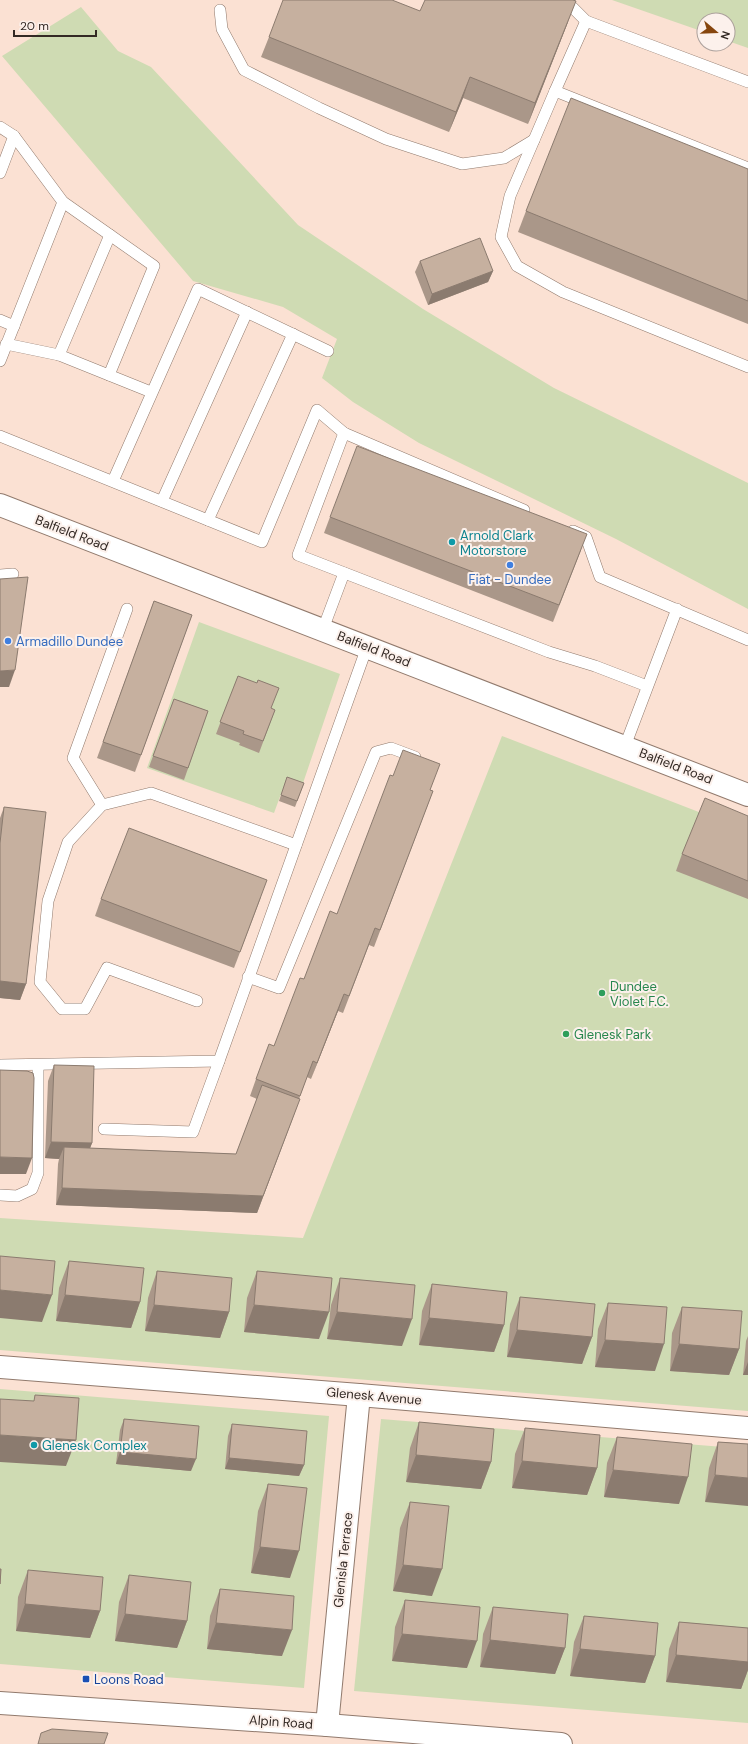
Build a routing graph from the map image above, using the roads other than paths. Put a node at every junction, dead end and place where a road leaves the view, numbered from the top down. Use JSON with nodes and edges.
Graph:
{"nodes":[{"id":1,"x":558,"y":0,"type":"edge"},
{"id":2,"x":220,"y":10,"type":"dead end"},
{"id":3,"x":586,"y":21,"type":"junction"},
{"id":4,"x":748,"y":82,"type":"edge"},
{"id":5,"x":555,"y":91,"type":"junction"},
{"id":6,"x":0,"y":127,"type":"edge"},
{"id":7,"x":14,"y":136,"type":"junction"},
{"id":8,"x":534,"y":140,"type":"junction"},
{"id":9,"x":748,"y":168,"type":"edge"},
{"id":10,"x":0,"y":173,"type":"edge"},
{"id":11,"x":63,"y":202,"type":"junction"},
{"id":12,"x":110,"y":235,"type":"junction"},
{"id":13,"x":247,"y":312,"type":"junction"},
{"id":14,"x":0,"y":320,"type":"edge"},
{"id":15,"x":14,"y":326,"type":"junction"},
{"id":16,"x":293,"y":334,"type":"junction"},
{"id":17,"x":6,"y":344,"type":"junction"},
{"id":18,"x":328,"y":351,"type":"dead end"},
{"id":19,"x":59,"y":355,"type":"junction"},
{"id":20,"x":0,"y":361,"type":"edge"},
{"id":21,"x":748,"y":367,"type":"edge"},
{"id":22,"x":109,"y":375,"type":"junction"},
{"id":23,"x":151,"y":392,"type":"junction"},
{"id":24,"x":344,"y":433,"type":"junction"},
{"id":25,"x":0,"y":436,"type":"edge"},
{"id":26,"x":113,"y":481,"type":"junction"},
{"id":27,"x":162,"y":501,"type":"junction"},
{"id":28,"x":0,"y":505,"type":"edge"},
{"id":29,"x":535,"y":515,"type":"edge"},
{"id":30,"x":208,"y":520,"type":"junction"},
{"id":31,"x":564,"y":528,"type":"edge"},
{"id":32,"x":344,"y":573,"type":"junction"},
{"id":33,"x":13,"y":574,"type":"dead end"},
{"id":34,"x":0,"y":575,"type":"edge"},
{"id":35,"x":127,"y":609,"type":"dead end"},
{"id":36,"x":676,"y":609,"type":"junction"},
{"id":37,"x":323,"y":630,"type":"junction"},
{"id":38,"x":748,"y":640,"type":"edge"},
{"id":39,"x":367,"y":647,"type":"junction"},
{"id":40,"x":648,"y":686,"type":"junction"},
{"id":41,"x":625,"y":746,"type":"junction"},
{"id":42,"x":423,"y":760,"type":"edge"},
{"id":43,"x":748,"y":795,"type":"edge"},
{"id":44,"x":102,"y":805,"type":"junction"},
{"id":45,"x":296,"y":845,"type":"junction"},
{"id":46,"x":248,"y":977,"type":"junction"},
{"id":47,"x":197,"y":1001,"type":"dead end"},
{"id":48,"x":218,"y":1061,"type":"junction"},
{"id":49,"x":0,"y":1065,"type":"edge"},
{"id":50,"x":38,"y":1065,"type":"junction"},
{"id":51,"x":104,"y":1129,"type":"dead end"},
{"id":52,"x":0,"y":1195,"type":"edge"},
{"id":53,"x":0,"y":1367,"type":"edge"},
{"id":54,"x":359,"y":1395,"type":"junction"},
{"id":55,"x":748,"y":1428,"type":"edge"},
{"id":56,"x":0,"y":1703,"type":"edge"},
{"id":57,"x":327,"y":1725,"type":"junction"},
{"id":58,"x":496,"y":1741,"type":"edge"},
{"id":59,"x":562,"y":1744,"type":"edge"}],
"edges":[{"from":1,"to":3,"type":"lane"},
{"from":2,"to":8,"type":"lane"},
{"from":3,"to":4,"type":"lane"},
{"from":3,"to":5,"type":"lane"},
{"from":5,"to":8,"type":"lane"},
{"from":5,"to":9,"type":"lane"},
{"from":6,"to":7,"type":"lane"},
{"from":7,"to":10,"type":"lane"},
{"from":7,"to":11,"type":"lane"},
{"from":8,"to":21,"type":"lane"},
{"from":11,"to":12,"type":"lane"},
{"from":11,"to":15,"type":"lane"},
{"from":12,"to":19,"type":"lane"},
{"from":12,"to":22,"type":"lane"},
{"from":13,"to":16,"type":"lane"},
{"from":13,"to":23,"type":"lane"},
{"from":13,"to":27,"type":"lane"},
{"from":14,"to":15,"type":"lane"},
{"from":15,"to":17,"type":"lane"},
{"from":16,"to":18,"type":"lane"},
{"from":16,"to":30,"type":"lane"},
{"from":17,"to":19,"type":"lane"},
{"from":17,"to":20,"type":"lane"},
{"from":19,"to":22,"type":"lane"},
{"from":22,"to":23,"type":"lane"},
{"from":23,"to":26,"type":"lane"},
{"from":24,"to":29,"type":"lane"},
{"from":24,"to":30,"type":"lane"},
{"from":24,"to":32,"type":"lane"},
{"from":25,"to":26,"type":"lane"},
{"from":26,"to":27,"type":"lane"},
{"from":27,"to":30,"type":"lane"},
{"from":28,"to":37,"type":"street","name":"Balfield Road"},
{"from":31,"to":36,"type":"lane"},
{"from":32,"to":37,"type":"lane"},
{"from":32,"to":40,"type":"lane"},
{"from":33,"to":34,"type":"lane"},
{"from":35,"to":44,"type":"lane"},
{"from":36,"to":38,"type":"lane"},
{"from":36,"to":40,"type":"lane"},
{"from":37,"to":39,"type":"street","name":"Balfield Road"},
{"from":39,"to":41,"type":"street","name":"Balfield Road"},
{"from":39,"to":45,"type":"lane"},
{"from":40,"to":41,"type":"lane"},
{"from":41,"to":43,"type":"street","name":"Balfield Road"},
{"from":42,"to":46,"type":"lane"},
{"from":44,"to":45,"type":"lane"},
{"from":44,"to":47,"type":"lane"},
{"from":45,"to":46,"type":"lane"},
{"from":46,"to":48,"type":"lane"},
{"from":48,"to":50,"type":"lane"},
{"from":48,"to":51,"type":"lane"},
{"from":49,"to":50,"type":"lane"},
{"from":50,"to":52,"type":"lane"},
{"from":53,"to":54,"type":"street","name":"Glenesk Avenue"},
{"from":54,"to":55,"type":"street","name":"Glenesk Avenue"},
{"from":54,"to":57,"type":"street","name":"Glenisla Terrace"},
{"from":56,"to":57,"type":"street","name":"Alpin Road"},
{"from":57,"to":58,"type":"street","name":"Alpin Road"},
{"from":58,"to":59,"type":"street","name":"Alpin Road"}]}
